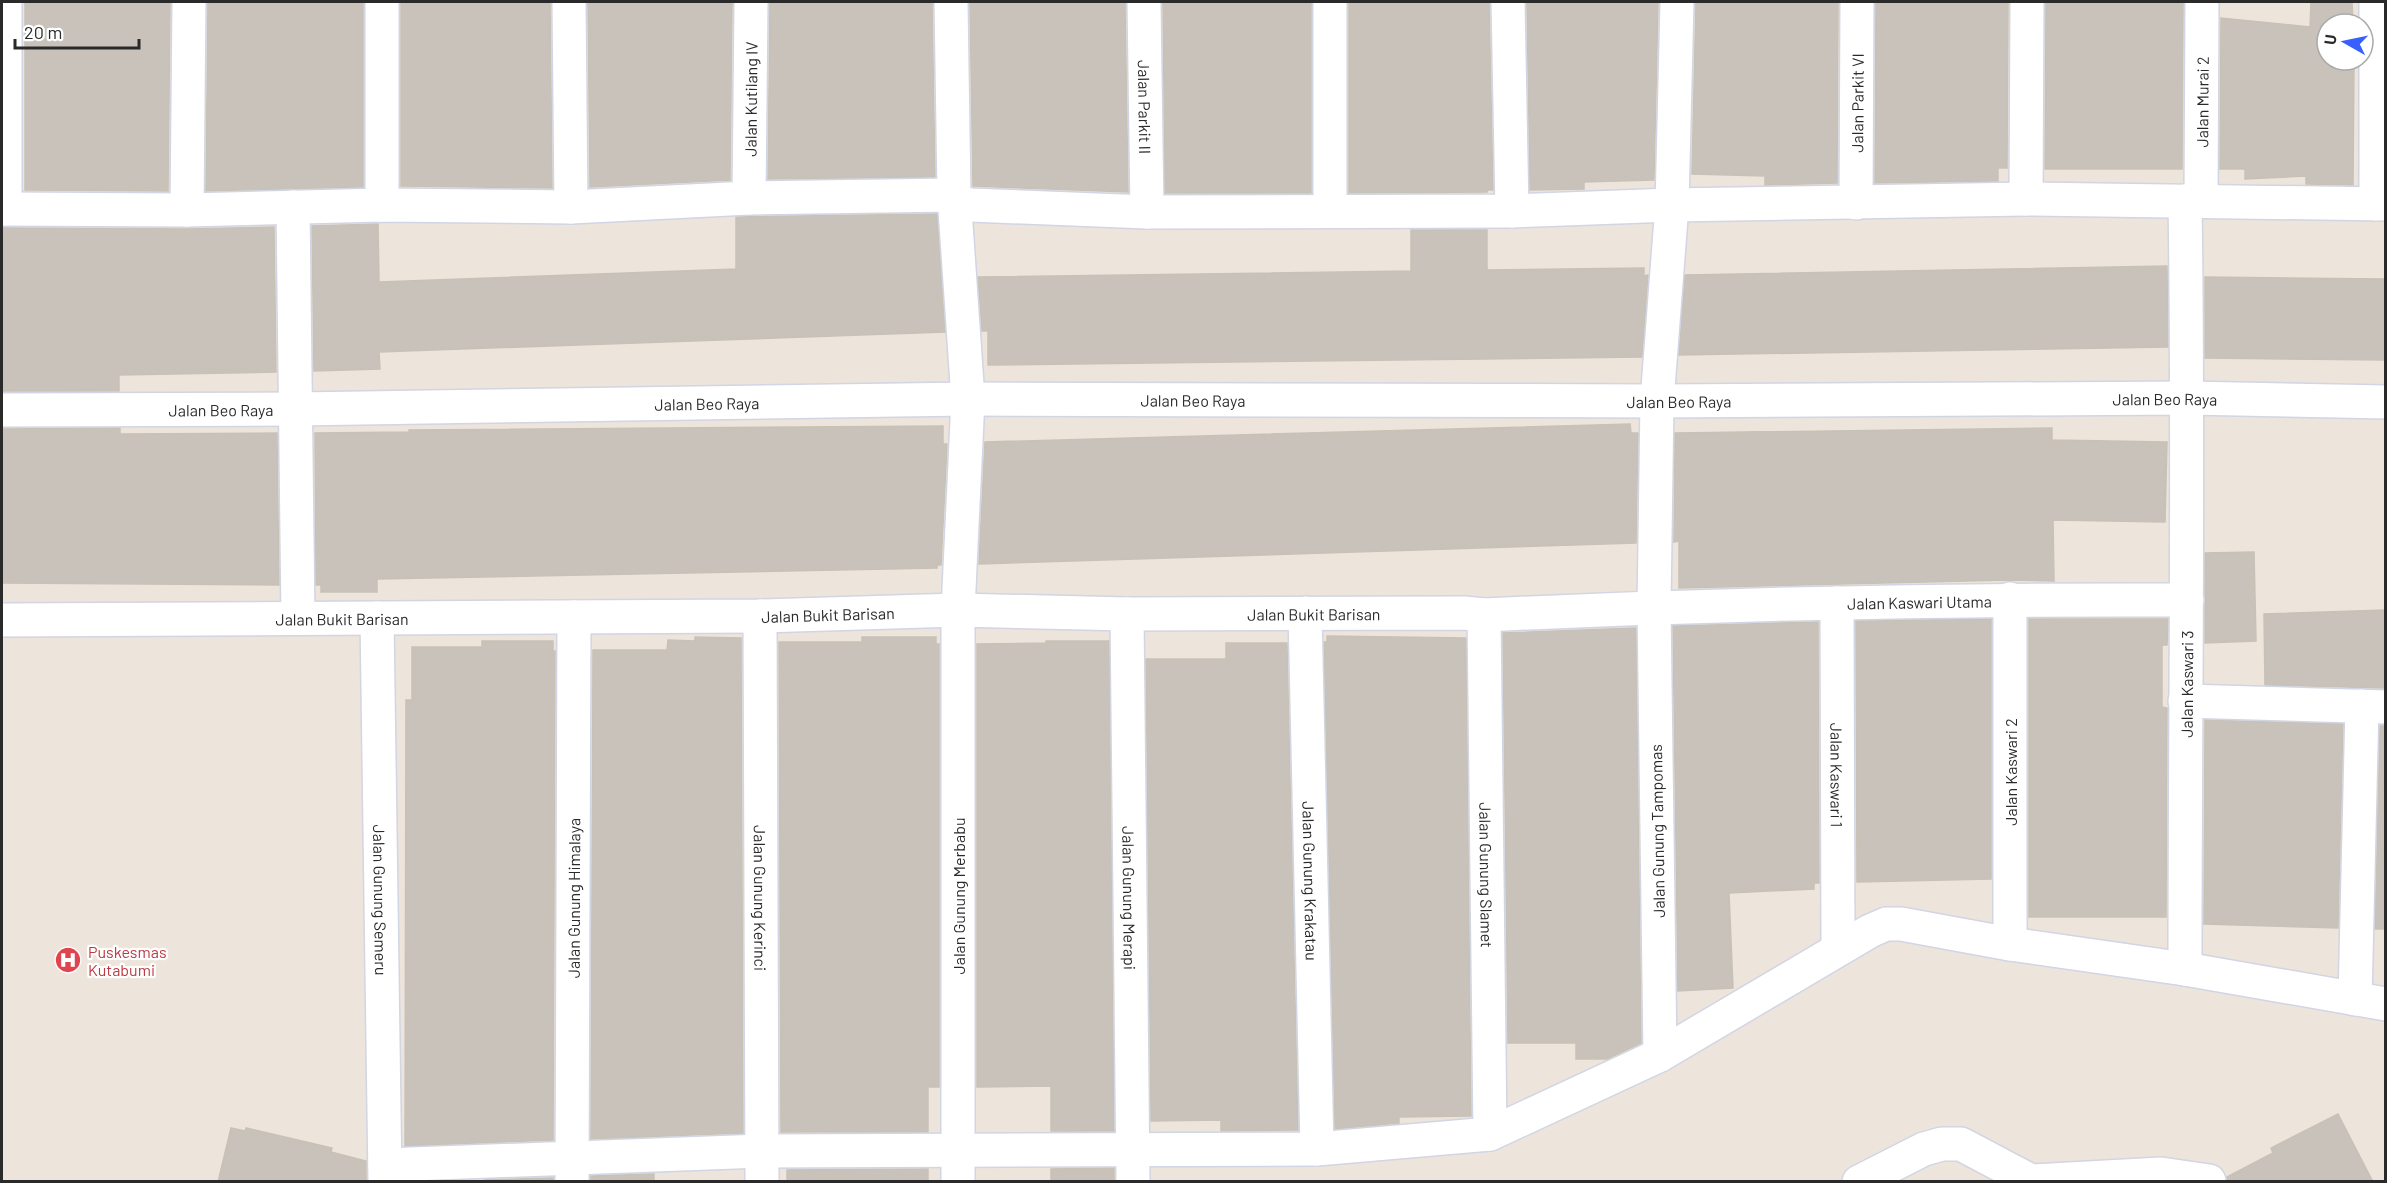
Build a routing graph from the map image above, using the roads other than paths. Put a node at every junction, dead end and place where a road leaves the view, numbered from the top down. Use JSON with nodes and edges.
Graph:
{"nodes":[{"id":1,"x":5,"y":2,"type":"edge"},
{"id":2,"x":189,"y":2,"type":"edge"},
{"id":3,"x":381,"y":2,"type":"edge"},
{"id":4,"x":569,"y":2,"type":"edge"},
{"id":5,"x":751,"y":2,"type":"edge"},
{"id":6,"x":951,"y":2,"type":"edge"},
{"id":7,"x":1144,"y":2,"type":"edge"},
{"id":8,"x":1330,"y":2,"type":"edge"},
{"id":9,"x":1508,"y":2,"type":"edge"},
{"id":10,"x":1677,"y":2,"type":"edge"},
{"id":11,"x":1857,"y":2,"type":"edge"},
{"id":12,"x":2027,"y":2,"type":"edge"},
{"id":13,"x":2202,"y":2,"type":"edge"},
{"id":14,"x":2376,"y":2,"type":"edge"},
{"id":15,"x":954,"y":195,"type":"junction"},
{"id":16,"x":749,"y":198,"type":"junction"},
{"id":17,"x":2026,"y":200,"type":"junction"},
{"id":18,"x":2193,"y":201,"type":"junction"},
{"id":19,"x":1856,"y":203,"type":"junction"},
{"id":20,"x":2381,"y":204,"type":"edge"},
{"id":21,"x":382,"y":205,"type":"junction"},
{"id":22,"x":1672,"y":205,"type":"junction"},
{"id":23,"x":293,"y":207,"type":"junction"},
{"id":24,"x":571,"y":207,"type":"junction"},
{"id":25,"x":3,"y":209,"type":"edge"},
{"id":26,"x":187,"y":210,"type":"junction"},
{"id":27,"x":1330,"y":210,"type":"junction"},
{"id":28,"x":1512,"y":211,"type":"junction"},
{"id":29,"x":1147,"y":212,"type":"junction"},
{"id":30,"x":2188,"y":398,"type":"junction"},
{"id":31,"x":968,"y":399,"type":"junction"},
{"id":32,"x":1657,"y":401,"type":"junction"},
{"id":33,"x":2385,"y":402,"type":"edge"},
{"id":34,"x":296,"y":409,"type":"junction"},
{"id":35,"x":2,"y":410,"type":"edge"},
{"id":36,"x":2010,"y":599,"type":"junction"},
{"id":37,"x":2187,"y":600,"type":"junction"},
{"id":38,"x":1836,"y":603,"type":"junction"},
{"id":39,"x":1654,"y":607,"type":"junction"},
{"id":40,"x":958,"y":610,"type":"junction"},
{"id":41,"x":1305,"y":613,"type":"junction"},
{"id":42,"x":1127,"y":614,"type":"junction"},
{"id":43,"x":1484,"y":615,"type":"junction"},
{"id":44,"x":760,"y":616,"type":"junction"},
{"id":45,"x":574,"y":617,"type":"junction"},
{"id":46,"x":297,"y":618,"type":"junction"},
{"id":47,"x":377,"y":618,"type":"junction"},
{"id":48,"x":2,"y":620,"type":"edge"},
{"id":49,"x":2184,"y":701,"type":"junction"},
{"id":50,"x":2374,"y":707,"type":"edge"},
{"id":51,"x":2010,"y":944,"type":"junction"},
{"id":52,"x":1838,"y":949,"type":"junction"},
{"id":53,"x":2185,"y":969,"type":"junction"},
{"id":54,"x":2370,"y":1002,"type":"edge"},
{"id":55,"x":1660,"y":1055,"type":"junction"},
{"id":56,"x":1490,"y":1134,"type":"junction"},
{"id":57,"x":1317,"y":1149,"type":"junction"},
{"id":58,"x":959,"y":1150,"type":"junction"},
{"id":59,"x":762,"y":1166,"type":"edge"},
{"id":60,"x":1133,"y":1166,"type":"edge"},
{"id":61,"x":572,"y":1169,"type":"edge"},
{"id":62,"x":385,"y":1173,"type":"edge"},
{"id":63,"x":2031,"y":1181,"type":"edge"},
{"id":64,"x":2209,"y":1181,"type":"edge"},
{"id":65,"x":958,"y":1182,"type":"edge"},
{"id":66,"x":1859,"y":1182,"type":"edge"}],
"edges":[{"from":1,"to":25,"type":"street"},
{"from":2,"to":26,"type":"street"},
{"from":3,"to":21,"type":"street"},
{"from":4,"to":24,"type":"street"},
{"from":5,"to":16,"type":"street","name":"Jalan Kutilang IV"},
{"from":6,"to":15,"type":"street","name":"Jalan Gunung Merbabu"},
{"from":7,"to":29,"type":"street","name":"Jalan Parkit II"},
{"from":8,"to":27,"type":"street"},
{"from":9,"to":28,"type":"street"},
{"from":10,"to":22,"type":"street","name":"Jalan Gunung Tampomas"},
{"from":11,"to":19,"type":"street","name":"Jalan Parkit VI"},
{"from":12,"to":17,"type":"street"},
{"from":13,"to":18,"type":"street","name":"Jalan Murai 2"},
{"from":14,"to":20,"type":"street"},
{"from":15,"to":16,"type":"street"},
{"from":15,"to":29,"type":"street"},
{"from":15,"to":31,"type":"street","name":"Jalan Gunung Merbabu"},
{"from":16,"to":24,"type":"street"},
{"from":17,"to":18,"type":"street"},
{"from":17,"to":19,"type":"street"},
{"from":18,"to":20,"type":"street"},
{"from":18,"to":30,"type":"street","name":"Jalan Murai 2"},
{"from":19,"to":22,"type":"street"},
{"from":21,"to":23,"type":"street"},
{"from":21,"to":24,"type":"street"},
{"from":22,"to":28,"type":"street"},
{"from":22,"to":32,"type":"street","name":"Jalan Gunung Tampomas"},
{"from":23,"to":26,"type":"street"},
{"from":23,"to":34,"type":"street"},
{"from":25,"to":26,"type":"street"},
{"from":27,"to":28,"type":"street"},
{"from":27,"to":29,"type":"street"},
{"from":30,"to":32,"type":"street","name":"Jalan Beo Raya"},
{"from":30,"to":33,"type":"street","name":"Jalan Beo Raya"},
{"from":30,"to":37,"type":"street","name":"Jalan Kaswari 3"},
{"from":31,"to":32,"type":"street","name":"Jalan Beo Raya"},
{"from":31,"to":34,"type":"street","name":"Jalan Beo Raya"},
{"from":31,"to":40,"type":"street","name":"Jalan Gunung Merbabu"},
{"from":32,"to":39,"type":"street","name":"Jalan Gunung Tampomas"},
{"from":34,"to":35,"type":"street","name":"Jalan Beo Raya"},
{"from":34,"to":46,"type":"street"},
{"from":36,"to":37,"type":"street","name":"Jalan Kaswari Utama"},
{"from":36,"to":38,"type":"street","name":"Jalan Kaswari Utama"},
{"from":36,"to":51,"type":"street","name":"Jalan Kaswari 2"},
{"from":37,"to":49,"type":"street","name":"Jalan Kaswari 3"},
{"from":38,"to":39,"type":"street","name":"Jalan Kaswari Utama"},
{"from":38,"to":52,"type":"street","name":"Jalan Kaswari 1"},
{"from":39,"to":43,"type":"street","name":"Jalan Bukit Barisan"},
{"from":39,"to":55,"type":"street","name":"Jalan Gunung Tampomas"},
{"from":40,"to":42,"type":"street","name":"Jalan Bukit Barisan"},
{"from":40,"to":44,"type":"street","name":"Jalan Bukit Barisan"},
{"from":40,"to":58,"type":"street","name":"Jalan Gunung Merbabu"},
{"from":41,"to":42,"type":"street","name":"Jalan Bukit Barisan"},
{"from":41,"to":43,"type":"street","name":"Jalan Bukit Barisan"},
{"from":41,"to":57,"type":"street","name":"Jalan Gunung Krakatau"},
{"from":42,"to":60,"type":"street","name":"Jalan Gunung Merapi"},
{"from":43,"to":56,"type":"street","name":"Jalan Gunung Slamet"},
{"from":44,"to":45,"type":"street","name":"Jalan Bukit Barisan"},
{"from":44,"to":59,"type":"street","name":"Jalan Gunung Kerinci"},
{"from":45,"to":47,"type":"street","name":"Jalan Bukit Barisan"},
{"from":45,"to":61,"type":"street","name":"Jalan Gunung Himalaya"},
{"from":46,"to":47,"type":"street","name":"Jalan Bukit Barisan"},
{"from":46,"to":48,"type":"street","name":"Jalan Bukit Barisan"},
{"from":47,"to":62,"type":"street","name":"Jalan Gunung Semeru"},
{"from":49,"to":50,"type":"street"},
{"from":49,"to":53,"type":"street","name":"Jalan Kaswari 3"},
{"from":50,"to":54,"type":"street"},
{"from":51,"to":52,"type":"street"},
{"from":51,"to":53,"type":"street"},
{"from":52,"to":55,"type":"street"},
{"from":53,"to":54,"type":"street"},
{"from":55,"to":56,"type":"street"},
{"from":56,"to":57,"type":"street"},
{"from":57,"to":60,"type":"street"},
{"from":58,"to":59,"type":"street"},
{"from":58,"to":60,"type":"street"},
{"from":58,"to":65,"type":"street","name":"Jalan Gunung Merbabu"},
{"from":59,"to":61,"type":"street"},
{"from":61,"to":62,"type":"street"},
{"from":63,"to":64,"type":"street"},
{"from":63,"to":66,"type":"street"}]}
